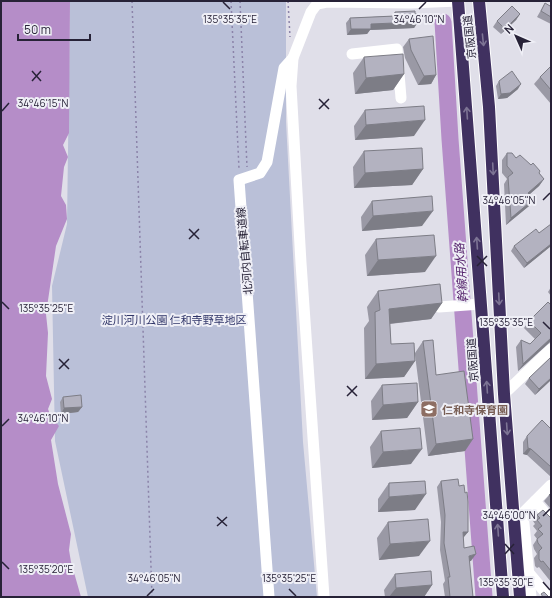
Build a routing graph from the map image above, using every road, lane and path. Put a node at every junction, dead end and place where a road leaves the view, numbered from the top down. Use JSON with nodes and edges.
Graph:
{"nodes":[{"id":1,"x":132,"y":1,"type":"edge"},
{"id":2,"x":231,"y":1,"type":"edge"},
{"id":3,"x":288,"y":1,"type":"edge"},
{"id":4,"x":458,"y":1,"type":"edge"},
{"id":5,"x":479,"y":1,"type":"edge"},
{"id":6,"x":352,"y":54,"type":"dead end"},
{"id":7,"x":293,"y":58,"type":"junction"},
{"id":8,"x":402,"y":98,"type":"dead end"},
{"id":9,"x":239,"y":180,"type":"junction"},
{"id":10,"x":481,"y":304,"type":"junction"},
{"id":11,"x":439,"y":307,"type":"edge"},
{"id":12,"x":551,"y":350,"type":"edge"},
{"id":13,"x":504,"y":394,"type":"junction"},
{"id":14,"x":551,"y":485,"type":"edge"},
{"id":15,"x":536,"y":502,"type":"junction"},
{"id":16,"x":518,"y":515,"type":"junction"},
{"id":17,"x":551,"y":520,"type":"edge"},
{"id":18,"x":529,"y":573,"type":"junction"},
{"id":19,"x":152,"y":597,"type":"edge"},
{"id":20,"x":270,"y":597,"type":"edge"},
{"id":21,"x":324,"y":597,"type":"edge"},
{"id":22,"x":503,"y":597,"type":"edge"},
{"id":23,"x":520,"y":597,"type":"edge"},
{"id":24,"x":531,"y":597,"type":"edge"},
{"id":25,"x":549,"y":597,"type":"edge"}],
"edges":[{"from":1,"to":19,"type":"path"},
{"from":2,"to":9,"type":"path"},
{"from":3,"to":7,"type":"path"},
{"from":4,"to":7,"type":"street"},
{"from":10,"to":4,"type":"highway","name":"京阪国道","one_way":true},
{"from":5,"to":13,"type":"highway","name":"京阪国道","one_way":true},
{"from":6,"to":8,"type":"street"},
{"from":7,"to":9,"type":"street"},
{"from":7,"to":21,"type":"street"},
{"from":9,"to":20,"type":"street","name":"北河内自転車道線"},
{"from":10,"to":11,"type":"street"},
{"from":22,"to":10,"type":"highway","name":"京阪国道","one_way":true},
{"from":12,"to":13,"type":"street"},
{"from":13,"to":16,"type":"highway","name":"京阪国道","one_way":true},
{"from":14,"to":15,"type":"street"},
{"from":15,"to":16,"type":"street"},
{"from":15,"to":17,"type":"street"},
{"from":16,"to":18,"type":"street"},
{"from":16,"to":23,"type":"highway","name":"京阪国道"},
{"from":18,"to":24,"type":"street"},
{"from":18,"to":25,"type":"street"}]}
